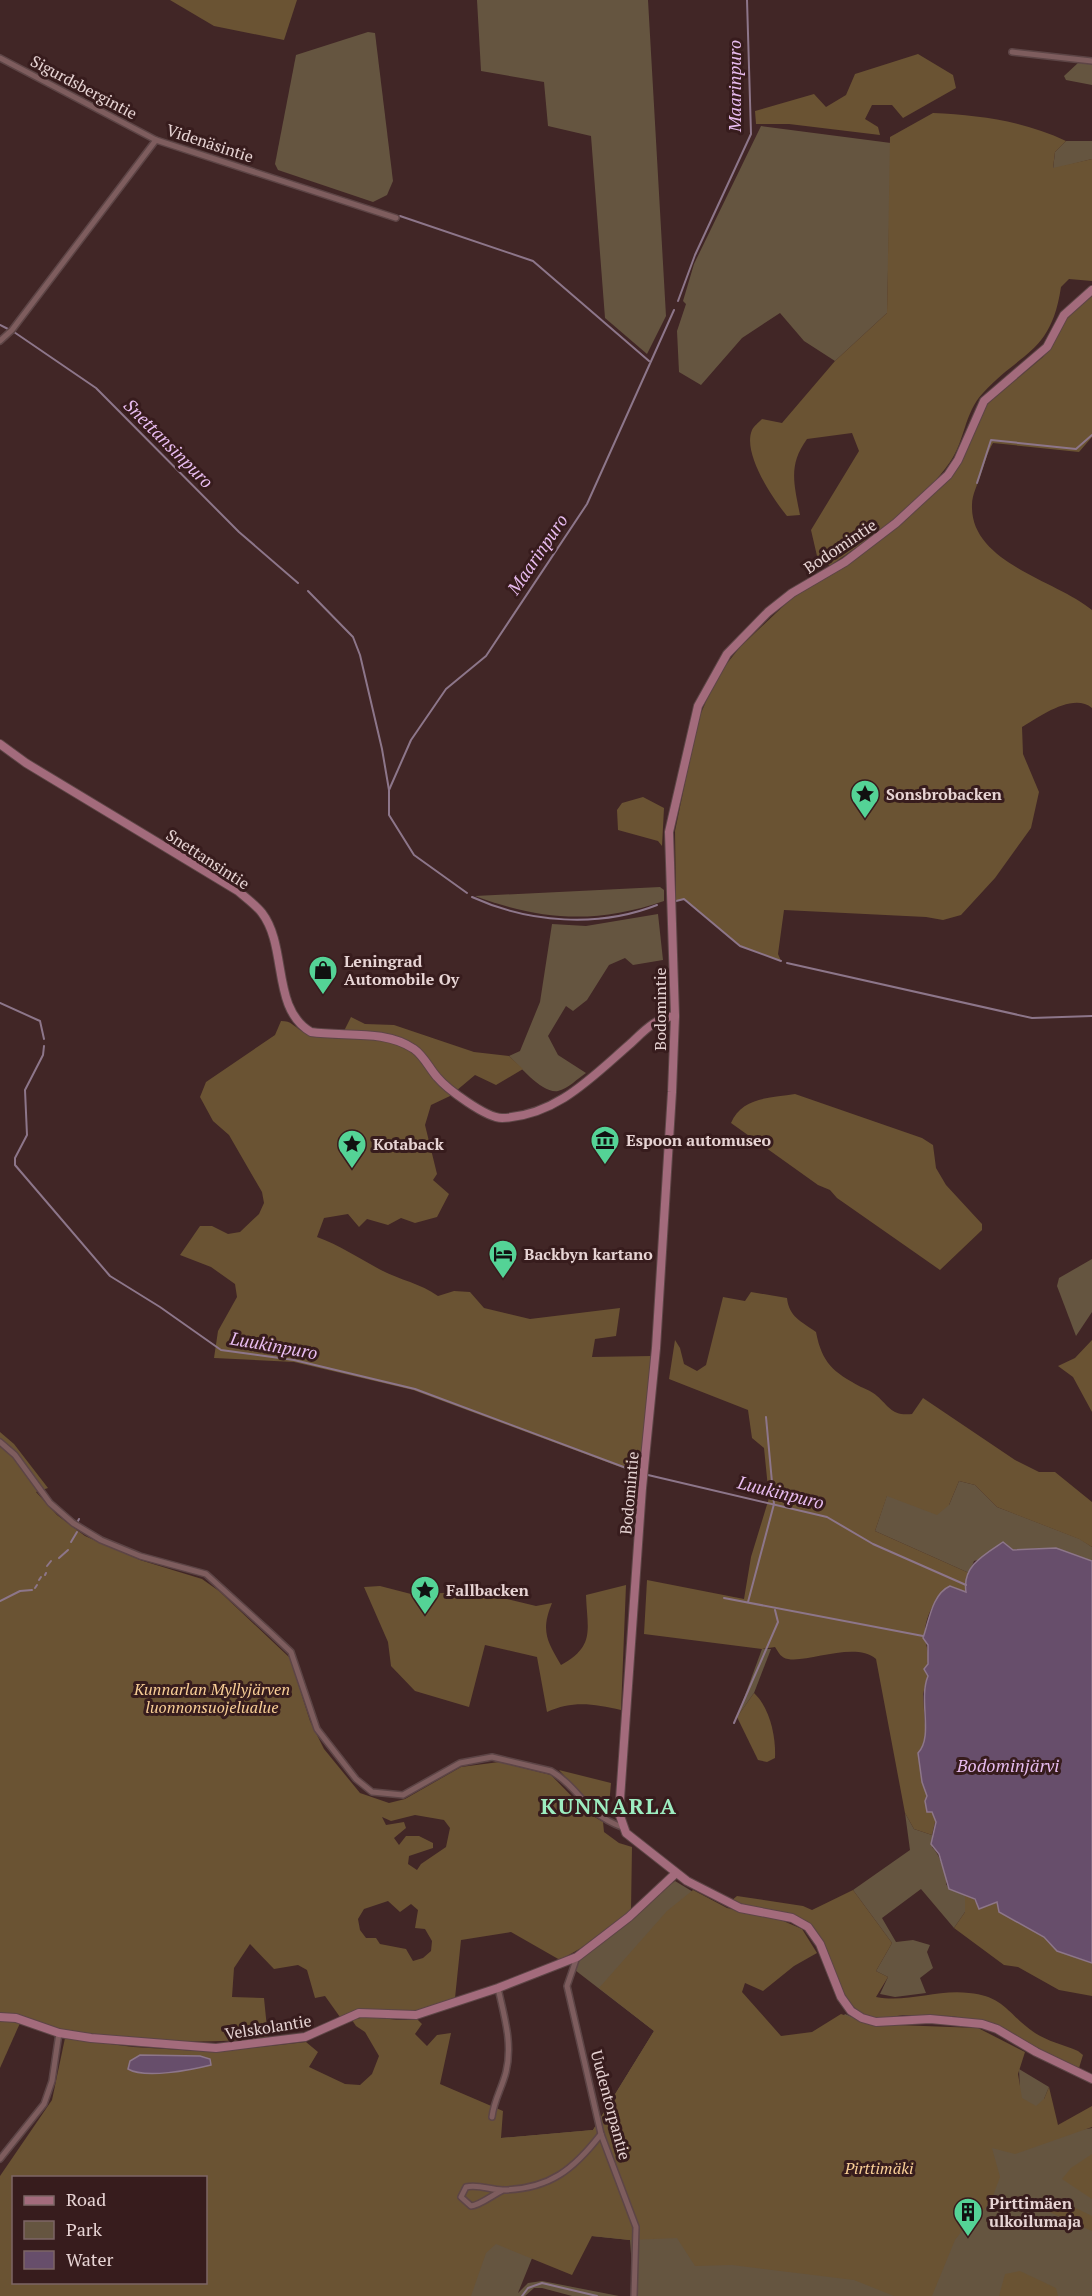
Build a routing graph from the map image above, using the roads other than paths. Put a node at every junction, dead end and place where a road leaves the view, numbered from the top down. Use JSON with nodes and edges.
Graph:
{"nodes":[{"id":1,"x":1012,"y":52,"type":"dead end"},
{"id":2,"x":0,"y":58,"type":"edge"},
{"id":3,"x":1092,"y":61,"type":"edge"},
{"id":4,"x":156,"y":140,"type":"junction"},
{"id":5,"x":396,"y":218,"type":"dead end"},
{"id":6,"x":1092,"y":290,"type":"edge"},
{"id":7,"x":0,"y":341,"type":"edge"},
{"id":8,"x":0,"y":744,"type":"edge"},
{"id":9,"x":675,"y":1016,"type":"junction"},
{"id":10,"x":0,"y":1442,"type":"edge"},
{"id":11,"x":622,"y":1827,"type":"junction"},
{"id":12,"x":676,"y":1873,"type":"junction"},
{"id":13,"x":578,"y":1957,"type":"junction"},
{"id":14,"x":498,"y":1988,"type":"junction"},
{"id":15,"x":0,"y":2017,"type":"edge"},
{"id":16,"x":59,"y":2033,"type":"junction"},
{"id":17,"x":1092,"y":2079,"type":"edge"},
{"id":18,"x":492,"y":2117,"type":"dead end"},
{"id":19,"x":601,"y":2134,"type":"junction"},
{"id":20,"x":0,"y":2159,"type":"edge"},
{"id":21,"x":503,"y":2190,"type":"junction"},
{"id":22,"x":634,"y":2296,"type":"edge"}],
"edges":[{"from":1,"to":3,"type":"street"},
{"from":2,"to":4,"type":"street","name":"Sigurdsbergintie"},
{"from":4,"to":5,"type":"street","name":"Videnäsintie"},
{"from":4,"to":7,"type":"street","name":"Videnäsintie"},
{"from":6,"to":9,"type":"street","name":"Bodomintie"},
{"from":8,"to":9,"type":"street","name":"Snettansintie"},
{"from":9,"to":11,"type":"street","name":"Bodomintie"},
{"from":10,"to":11,"type":"street"},
{"from":11,"to":12,"type":"street"},
{"from":12,"to":13,"type":"street","name":"Velskolantie"},
{"from":12,"to":17,"type":"street"},
{"from":13,"to":14,"type":"street","name":"Velskolantie"},
{"from":13,"to":19,"type":"street","name":"Uudentorpantie"},
{"from":14,"to":16,"type":"street","name":"Velskolantie"},
{"from":14,"to":18,"type":"street"},
{"from":15,"to":16,"type":"street","name":"Velskolantie"},
{"from":16,"to":20,"type":"street"},
{"from":19,"to":21,"type":"street"},
{"from":19,"to":22,"type":"street","name":"Uudentorpantie"},
{"from":21,"to":21,"type":"street"}]}
